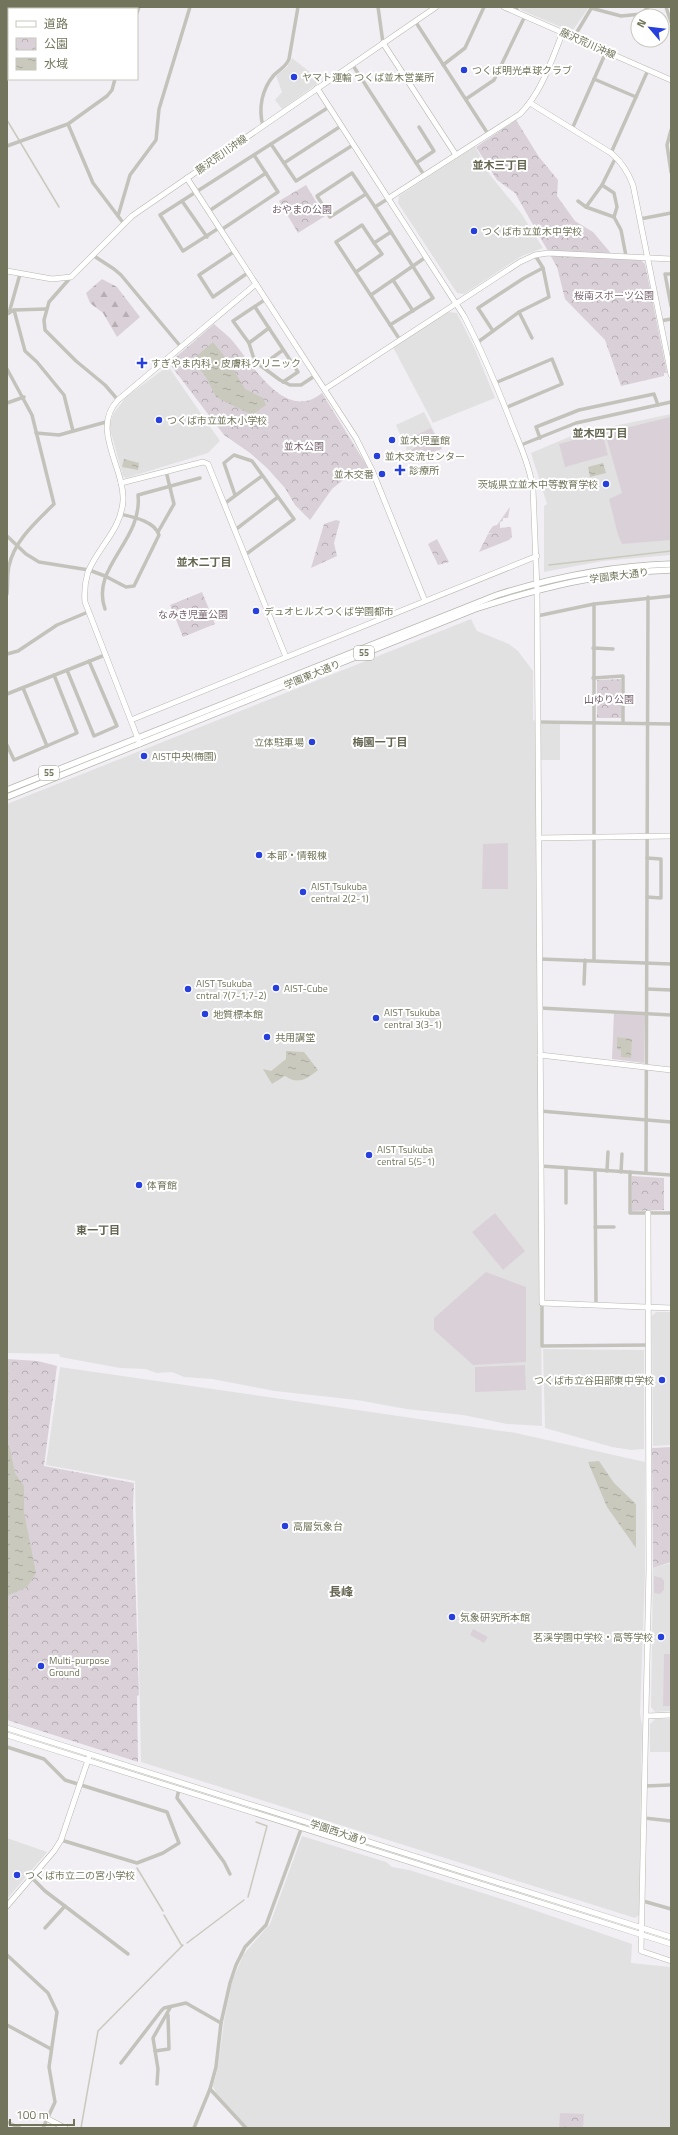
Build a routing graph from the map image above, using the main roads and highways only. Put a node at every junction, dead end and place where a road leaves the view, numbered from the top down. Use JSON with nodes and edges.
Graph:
{"nodes":[{"id":1,"x":671,"y":564,"type":"edge"},
{"id":2,"x":671,"y":570,"type":"edge"},
{"id":3,"x":7,"y":790,"type":"edge"},
{"id":4,"x":7,"y":797,"type":"edge"}],
"edges":[{"from":1,"to":3,"type":"main road","name":"学園東大通り","number":"55"},
{"from":2,"to":4,"type":"main road","name":"学園東大通り","number":"55"}]}
